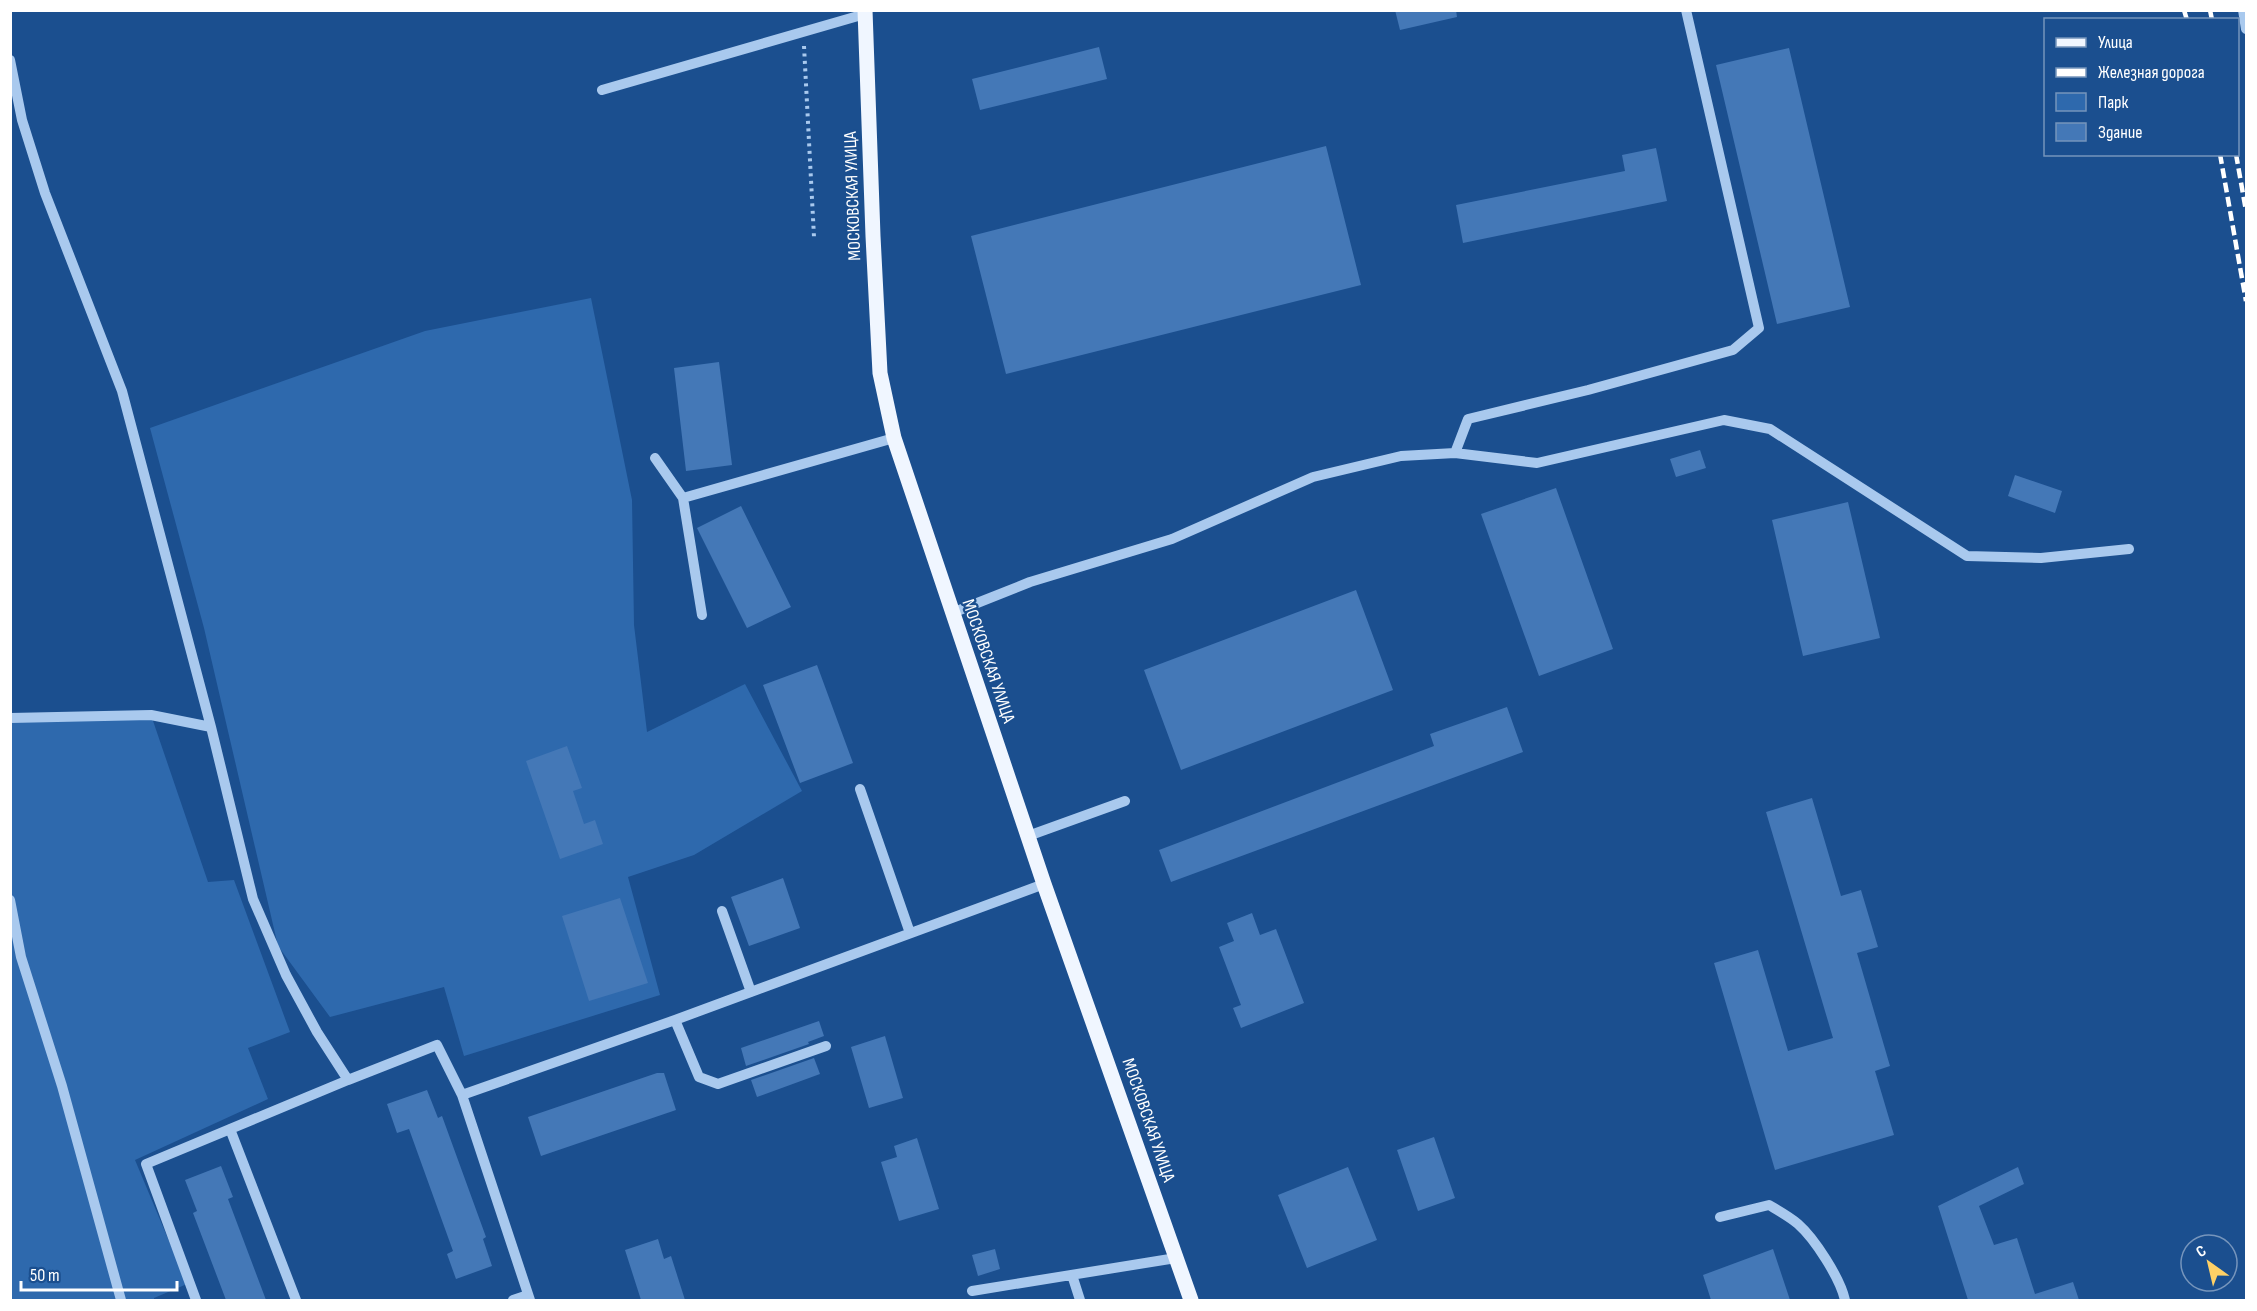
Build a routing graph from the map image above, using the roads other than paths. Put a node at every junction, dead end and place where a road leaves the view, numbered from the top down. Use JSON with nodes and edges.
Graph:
{"nodes":[{"id":1,"x":1686,"y":10,"type":"edge"},
{"id":2,"x":2243,"y":10,"type":"edge"},
{"id":3,"x":865,"y":12,"type":"edge"},
{"id":4,"x":2247,"y":29,"type":"edge"},
{"id":5,"x":10,"y":60,"type":"edge"},
{"id":6,"x":602,"y":90,"type":"dead end"},
{"id":7,"x":894,"y":438,"type":"junction"},
{"id":8,"x":1455,"y":453,"type":"junction"},
{"id":9,"x":655,"y":458,"type":"dead end"},
{"id":10,"x":683,"y":498,"type":"junction"},
{"id":11,"x":2129,"y":549,"type":"dead end"},
{"id":12,"x":952,"y":613,"type":"junction"},
{"id":13,"x":702,"y":615,"type":"dead end"},
{"id":14,"x":10,"y":718,"type":"edge"},
{"id":15,"x":211,"y":727,"type":"junction"},
{"id":16,"x":860,"y":789,"type":"dead end"},
{"id":17,"x":1125,"y":801,"type":"dead end"},
{"id":18,"x":1028,"y":836,"type":"junction"},
{"id":19,"x":1044,"y":884,"type":"junction"},
{"id":20,"x":10,"y":900,"type":"edge"},
{"id":21,"x":723,"y":911,"type":"dead end"},
{"id":22,"x":910,"y":933,"type":"junction"},
{"id":23,"x":751,"y":992,"type":"junction"},
{"id":24,"x":675,"y":1020,"type":"junction"},
{"id":25,"x":826,"y":1046,"type":"dead end"},
{"id":26,"x":348,"y":1080,"type":"junction"},
{"id":27,"x":462,"y":1095,"type":"junction"},
{"id":28,"x":230,"y":1129,"type":"junction"},
{"id":29,"x":1720,"y":1217,"type":"dead end"},
{"id":30,"x":1176,"y":1258,"type":"junction"},
{"id":31,"x":1072,"y":1275,"type":"junction"},
{"id":32,"x":972,"y":1291,"type":"dead end"},
{"id":33,"x":529,"y":1298,"type":"edge"},
{"id":34,"x":121,"y":1300,"type":"edge"},
{"id":35,"x":196,"y":1300,"type":"edge"},
{"id":36,"x":296,"y":1300,"type":"edge"},
{"id":37,"x":513,"y":1300,"type":"edge"},
{"id":38,"x":1080,"y":1300,"type":"edge"},
{"id":39,"x":1191,"y":1300,"type":"edge"},
{"id":40,"x":1845,"y":1300,"type":"edge"}],
"edges":[{"from":1,"to":8,"type":"street"},
{"from":2,"to":4,"type":"street"},
{"from":3,"to":6,"type":"street"},
{"from":3,"to":7,"type":"main road","name":"МОСКОВСКАЯ УЛИЦА"},
{"from":5,"to":15,"type":"street"},
{"from":7,"to":10,"type":"street"},
{"from":7,"to":12,"type":"main road","name":"МОСКОВСКАЯ УЛИЦА"},
{"from":8,"to":11,"type":"street"},
{"from":8,"to":12,"type":"street"},
{"from":9,"to":10,"type":"street"},
{"from":10,"to":13,"type":"street"},
{"from":12,"to":18,"type":"main road","name":"МОСКОВСКАЯ УЛИЦА"},
{"from":14,"to":15,"type":"street"},
{"from":15,"to":26,"type":"street"},
{"from":16,"to":22,"type":"street"},
{"from":17,"to":18,"type":"street"},
{"from":18,"to":19,"type":"main road","name":"МОСКОВСКАЯ УЛИЦА"},
{"from":19,"to":22,"type":"street"},
{"from":19,"to":30,"type":"main road","name":"МОСКОВСКАЯ УЛИЦА"},
{"from":20,"to":34,"type":"street"},
{"from":21,"to":23,"type":"street"},
{"from":22,"to":23,"type":"street"},
{"from":23,"to":24,"type":"street"},
{"from":24,"to":25,"type":"street"},
{"from":24,"to":27,"type":"street"},
{"from":26,"to":27,"type":"street"},
{"from":26,"to":28,"type":"street"},
{"from":27,"to":33,"type":"street"},
{"from":28,"to":35,"type":"street"},
{"from":28,"to":36,"type":"street"},
{"from":29,"to":40,"type":"street"},
{"from":30,"to":31,"type":"street"},
{"from":30,"to":39,"type":"main road","name":"МОСКОВСКАЯ УЛИЦА"},
{"from":31,"to":32,"type":"street"},
{"from":31,"to":38,"type":"street"},
{"from":33,"to":37,"type":"street"}]}
